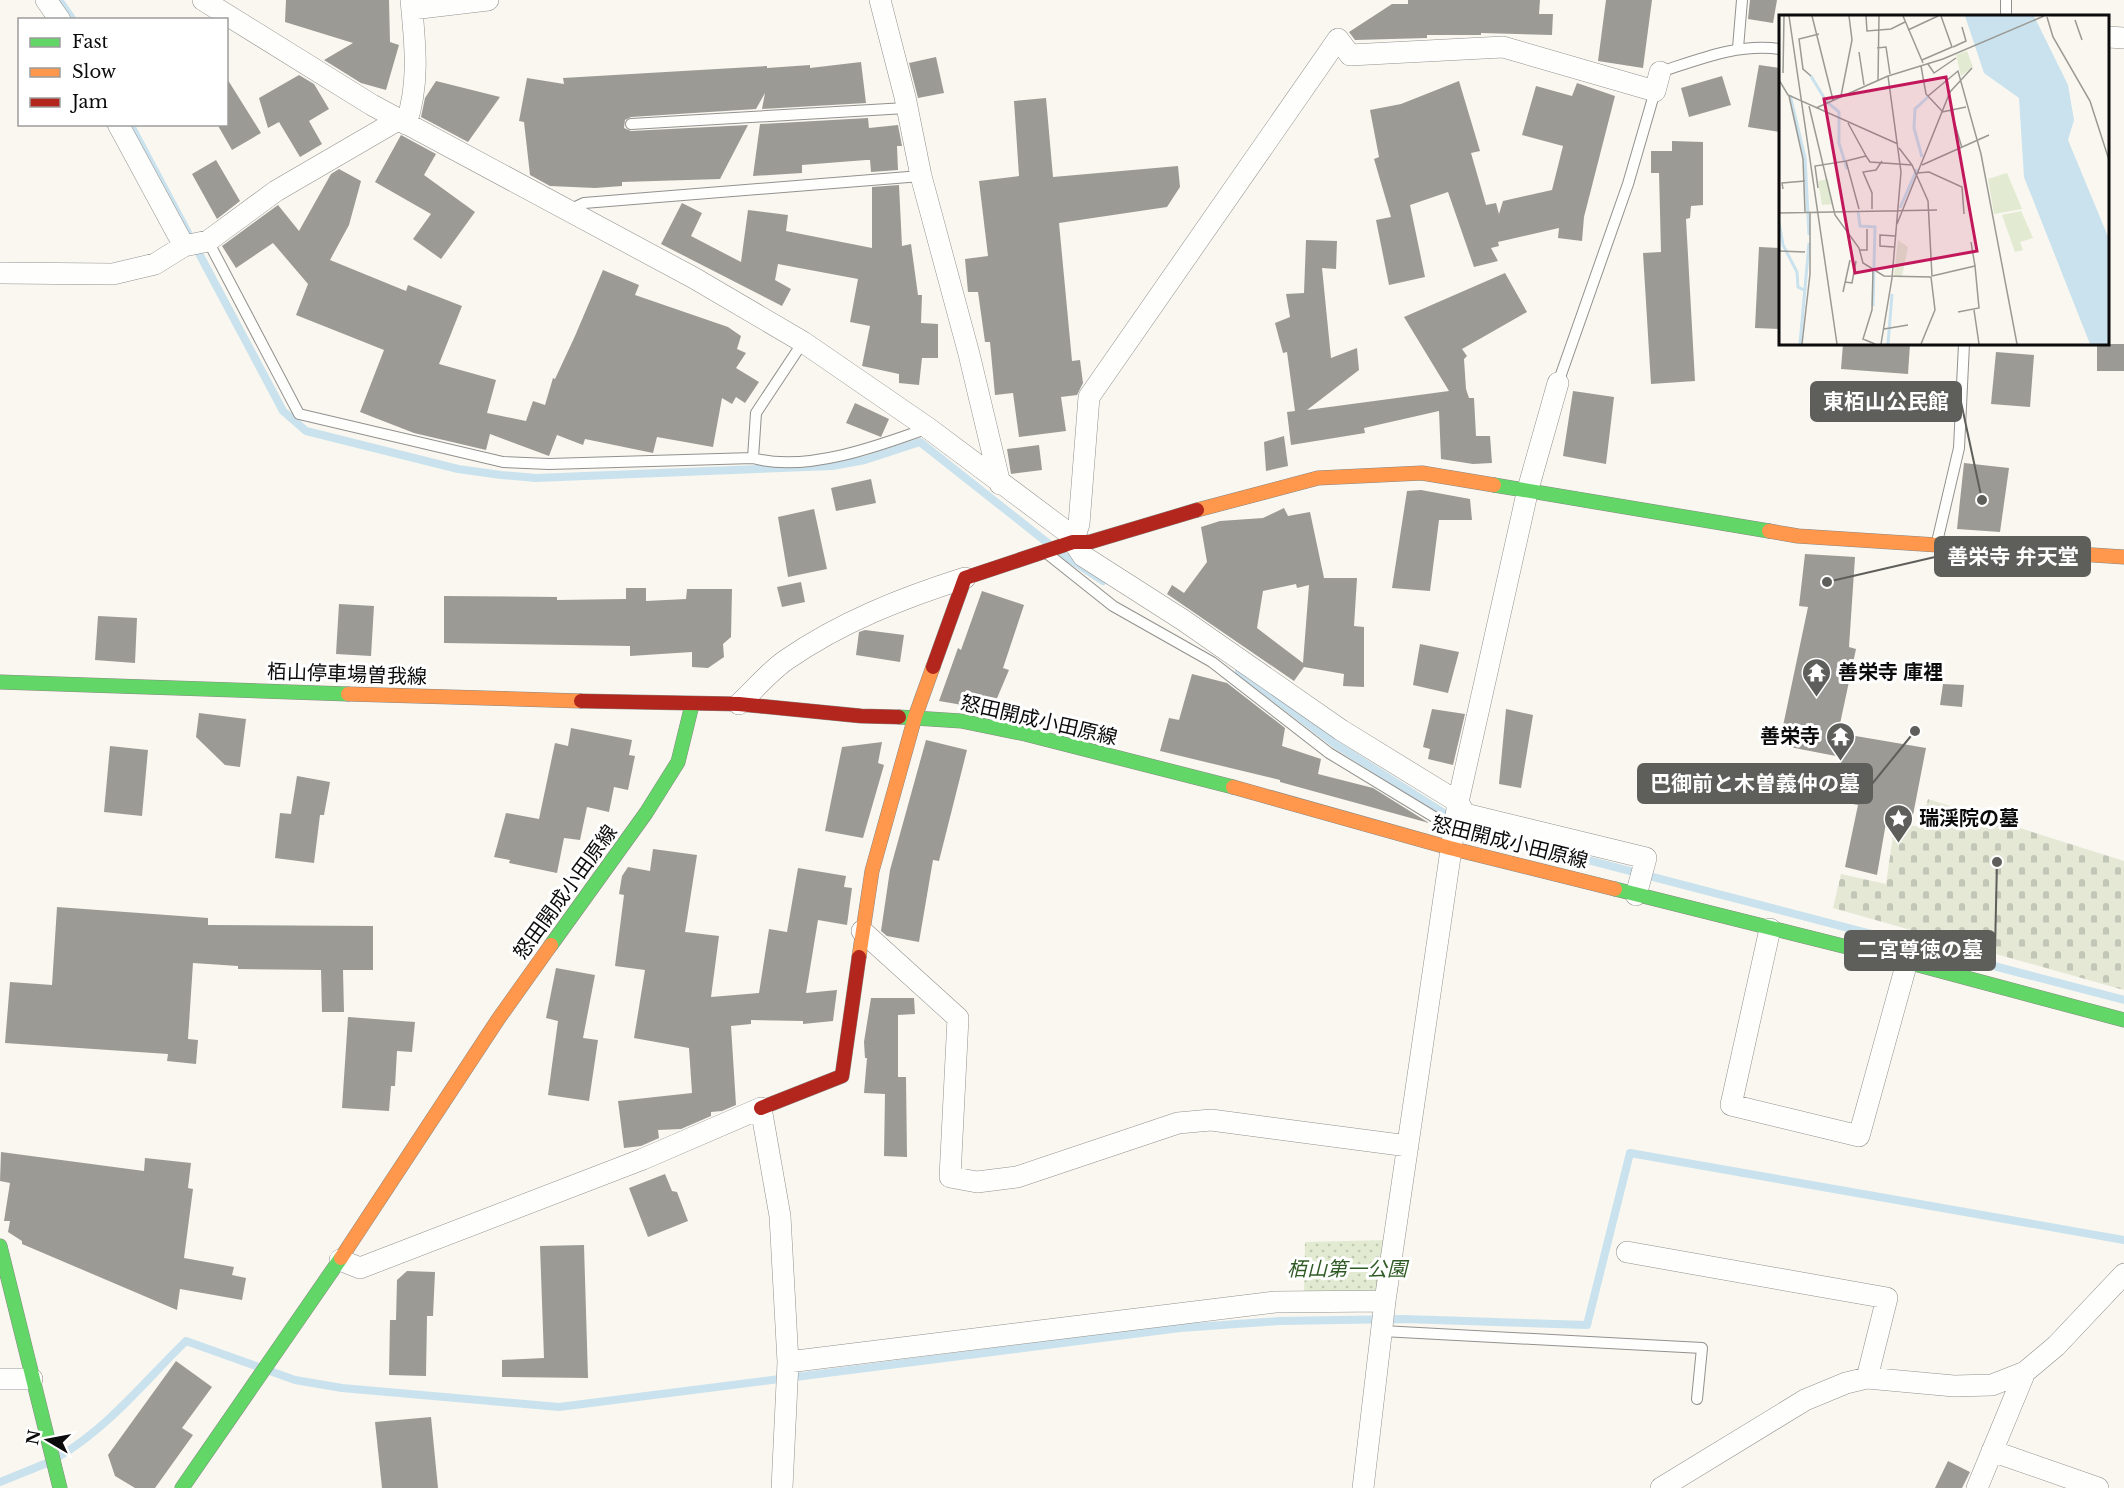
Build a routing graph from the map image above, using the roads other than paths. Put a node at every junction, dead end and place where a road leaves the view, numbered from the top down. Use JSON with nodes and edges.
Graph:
{"nodes":[{"id":1,"x":46,"y":0,"type":"edge"},
{"id":2,"x":203,"y":0,"type":"edge"},
{"id":3,"x":488,"y":0,"type":"edge"},
{"id":4,"x":880,"y":0,"type":"edge"},
{"id":5,"x":1742,"y":0,"type":"edge"},
{"id":6,"x":412,"y":4,"type":"edge"},
{"id":7,"x":59,"y":18,"type":"edge"},
{"id":8,"x":2109,"y":37,"type":"edge"},
{"id":9,"x":2124,"y":38,"type":"edge"},
{"id":10,"x":1738,"y":48,"type":"junction"},
{"id":11,"x":1779,"y":49,"type":"edge"},
{"id":12,"x":1658,"y":81,"type":"junction"},
{"id":13,"x":906,"y":108,"type":"junction"},
{"id":14,"x":402,"y":122,"type":"junction"},
{"id":15,"x":631,"y":124,"type":"dead end"},
{"id":16,"x":119,"y":126,"type":"edge"},
{"id":17,"x":921,"y":176,"type":"junction"},
{"id":18,"x":567,"y":211,"type":"junction"},
{"id":19,"x":208,"y":241,"type":"junction"},
{"id":20,"x":184,"y":246,"type":"junction"},
{"id":21,"x":0,"y":273,"type":"edge"},
{"id":22,"x":803,"y":342,"type":"junction"},
{"id":23,"x":1964,"y":345,"type":"edge"},
{"id":24,"x":1558,"y":383,"type":"joint"},
{"id":25,"x":928,"y":428,"type":"junction"},
{"id":26,"x":753,"y":458,"type":"junction"},
{"id":27,"x":1000,"y":484,"type":"junction"},
{"id":28,"x":1528,"y":489,"type":"junction"},
{"id":29,"x":1072,"y":542,"type":"junction"},
{"id":30,"x":1936,"y":545,"type":"junction"},
{"id":31,"x":1047,"y":552,"type":"junction"},
{"id":32,"x":2124,"y":557,"type":"edge"},
{"id":33,"x":965,"y":578,"type":"junction"},
{"id":34,"x":0,"y":682,"type":"edge"},
{"id":35,"x":739,"y":704,"type":"junction"},
{"id":36,"x":692,"y":705,"type":"junction"},
{"id":37,"x":915,"y":717,"type":"junction"},
{"id":38,"x":1458,"y":804,"type":"junction"},
{"id":39,"x":1453,"y":835,"type":"junction"},
{"id":40,"x":1636,"y":895,"type":"junction"},
{"id":41,"x":1770,"y":929,"type":"junction"},
{"id":42,"x":862,"y":931,"type":"junction"},
{"id":43,"x":1907,"y":962,"type":"junction"},
{"id":44,"x":2124,"y":1020,"type":"edge"},
{"id":45,"x":761,"y":1108,"type":"junction"},
{"id":46,"x":1408,"y":1146,"type":"junction"},
{"id":47,"x":0,"y":1246,"type":"edge"},
{"id":48,"x":1627,"y":1252,"type":"dead end"},
{"id":49,"x":340,"y":1260,"type":"junction"},
{"id":50,"x":2124,"y":1274,"type":"edge"},
{"id":51,"x":4,"y":1275,"type":"edge"},
{"id":52,"x":1385,"y":1301,"type":"junction"},
{"id":53,"x":1382,"y":1331,"type":"junction"},
{"id":54,"x":788,"y":1362,"type":"junction"},
{"id":55,"x":2025,"y":1372,"type":"junction"},
{"id":56,"x":1867,"y":1378,"type":"junction"},
{"id":57,"x":0,"y":1379,"type":"edge"},
{"id":58,"x":32,"y":1379,"type":"junction"},
{"id":59,"x":1697,"y":1399,"type":"dead end"},
{"id":60,"x":1992,"y":1451,"type":"junction"},
{"id":61,"x":60,"y":1488,"type":"edge"},
{"id":62,"x":182,"y":1488,"type":"edge"},
{"id":63,"x":782,"y":1488,"type":"edge"},
{"id":64,"x":1363,"y":1488,"type":"edge"},
{"id":65,"x":1661,"y":1488,"type":"edge"},
{"id":66,"x":1977,"y":1488,"type":"edge"},
{"id":67,"x":2098,"y":1488,"type":"edge"}],
"edges":[{"from":1,"to":7,"type":"street"},
{"from":2,"to":14,"type":"street"},
{"from":3,"to":6,"type":"street"},
{"from":4,"to":13,"type":"street"},
{"from":5,"to":10,"type":"lane"},
{"from":6,"to":14,"type":"street"},
{"from":8,"to":9,"type":"street"},
{"from":10,"to":11,"type":"lane"},
{"from":10,"to":12,"type":"lane"},
{"from":12,"to":24,"type":"lane"},
{"from":12,"to":29,"type":"street"},
{"from":13,"to":15,"type":"lane"},
{"from":13,"to":17,"type":"street"},
{"from":14,"to":18,"type":"street"},
{"from":14,"to":19,"type":"street"},
{"from":16,"to":20,"type":"street"},
{"from":17,"to":18,"type":"lane"},
{"from":17,"to":27,"type":"street"},
{"from":18,"to":22,"type":"street"},
{"from":19,"to":20,"type":"street"},
{"from":19,"to":26,"type":"lane"},
{"from":20,"to":21,"type":"street"},
{"from":22,"to":25,"type":"street"},
{"from":22,"to":26,"type":"lane"},
{"from":23,"to":30,"type":"lane"},
{"from":24,"to":28,"type":"street"},
{"from":25,"to":26,"type":"lane"},
{"from":25,"to":27,"type":"street"},
{"from":27,"to":29,"type":"street"},
{"from":28,"to":29,"type":"main road"},
{"from":28,"to":30,"type":"main road"},
{"from":28,"to":38,"type":"street"},
{"from":29,"to":31,"type":"main road"},
{"from":29,"to":38,"type":"street"},
{"from":30,"to":32,"type":"main road"},
{"from":31,"to":33,"type":"main road"},
{"from":31,"to":39,"type":"lane"},
{"from":33,"to":35,"type":"street"},
{"from":33,"to":37,"type":"main road"},
{"from":34,"to":36,"type":"main road","name":"栢山停車場曽我線"},
{"from":35,"to":36,"type":"main road","name":"怒田開成小田原線"},
{"from":35,"to":37,"type":"main road","name":"怒田開成小田原線"},
{"from":36,"to":49,"type":"main road","name":"怒田開成小田原線"},
{"from":37,"to":39,"type":"main road","name":"怒田開成小田原線"},
{"from":37,"to":42,"type":"main road"},
{"from":38,"to":39,"type":"street"},
{"from":38,"to":40,"type":"street"},
{"from":39,"to":40,"type":"main road","name":"怒田開成小田原線"},
{"from":39,"to":46,"type":"street"},
{"from":40,"to":41,"type":"main road","name":"怒田開成小田原線"},
{"from":41,"to":43,"type":"main road","name":"怒田開成小田原線"},
{"from":41,"to":43,"type":"street"},
{"from":42,"to":45,"type":"main road"},
{"from":42,"to":46,"type":"street"},
{"from":43,"to":44,"type":"main road","name":"怒田開成小田原線"},
{"from":45,"to":49,"type":"street"},
{"from":45,"to":54,"type":"street"},
{"from":46,"to":52,"type":"street"},
{"from":47,"to":51,"type":"main road"},
{"from":48,"to":56,"type":"street"},
{"from":49,"to":62,"type":"main road","name":"怒田開成小田原線"},
{"from":50,"to":55,"type":"street"},
{"from":51,"to":58,"type":"main road"},
{"from":52,"to":53,"type":"street"},
{"from":52,"to":54,"type":"street"},
{"from":53,"to":59,"type":"lane"},
{"from":53,"to":64,"type":"street"},
{"from":54,"to":63,"type":"street"},
{"from":55,"to":56,"type":"street"},
{"from":55,"to":60,"type":"street"},
{"from":56,"to":65,"type":"street"},
{"from":57,"to":58,"type":"street"},
{"from":58,"to":61,"type":"main road"},
{"from":60,"to":66,"type":"street"},
{"from":60,"to":67,"type":"street"}]}
